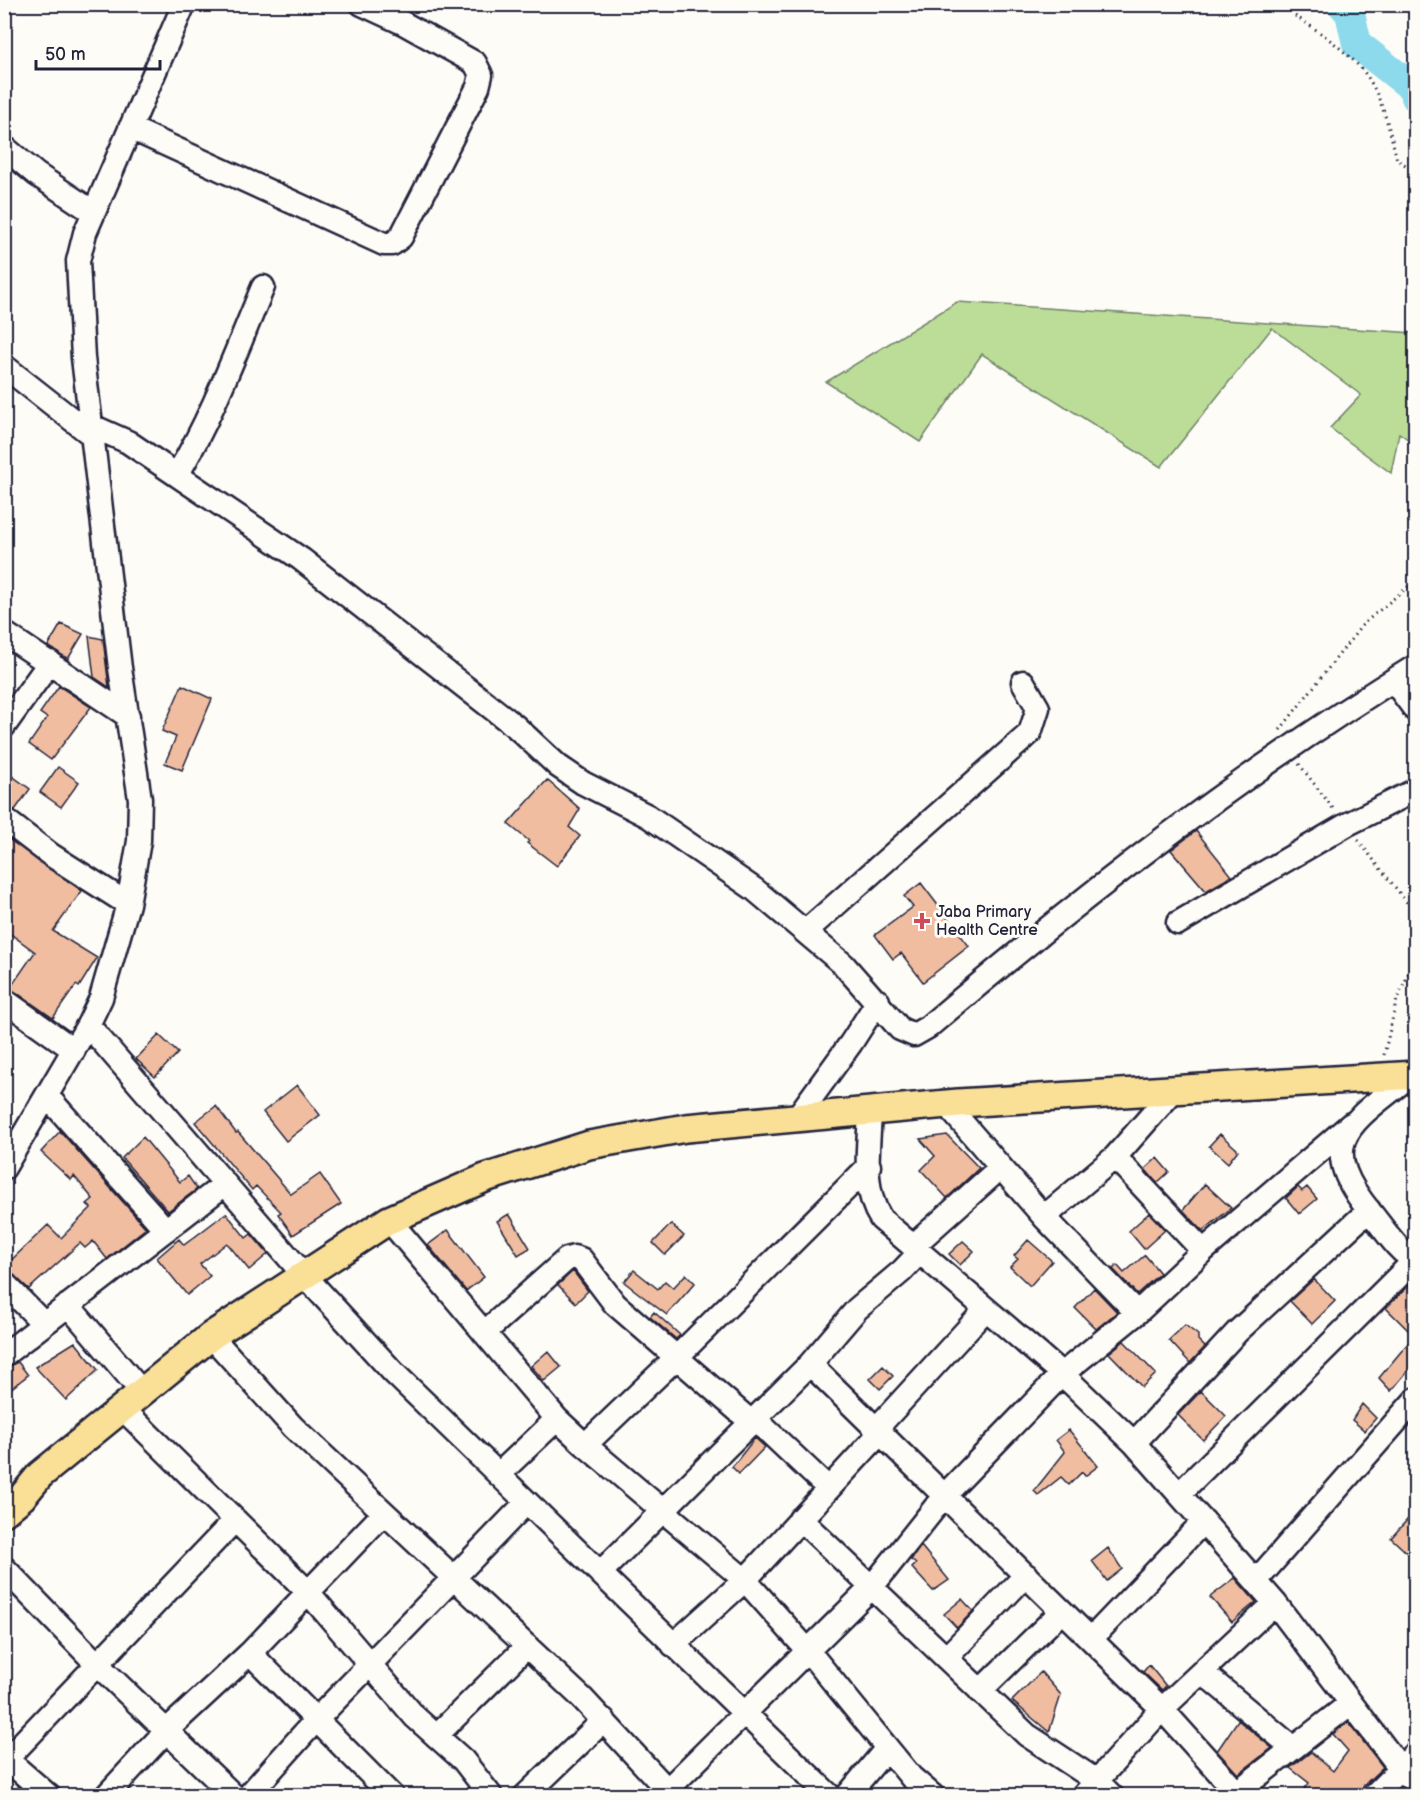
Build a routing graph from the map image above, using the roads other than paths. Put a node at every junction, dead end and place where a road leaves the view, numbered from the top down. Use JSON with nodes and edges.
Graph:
{"nodes":[{"id":1,"x":184,"y":4,"type":"edge"},
{"id":2,"x":362,"y":4,"type":"edge"},
{"id":3,"x":130,"y":128,"type":"junction"},
{"id":4,"x":4,"y":147,"type":"edge"},
{"id":5,"x":93,"y":212,"type":"junction"},
{"id":6,"x":263,"y":288,"type":"dead end"},
{"id":7,"x":4,"y":366,"type":"edge"},
{"id":8,"x":92,"y":431,"type":"junction"},
{"id":9,"x":177,"y":475,"type":"junction"},
{"id":10,"x":4,"y":633,"type":"edge"},
{"id":11,"x":50,"y":662,"type":"junction"},
{"id":12,"x":1416,"y":666,"type":"edge"},
{"id":13,"x":1393,"y":680,"type":"junction"},
{"id":14,"x":1023,"y":682,"type":"dead end"},
{"id":15,"x":1416,"y":711,"type":"edge"},
{"id":16,"x":128,"y":716,"type":"junction"},
{"id":17,"x":4,"y":726,"type":"edge"},
{"id":18,"x":1416,"y":790,"type":"edge"},
{"id":19,"x":4,"y":819,"type":"edge"},
{"id":20,"x":128,"y":904,"type":"junction"},
{"id":21,"x":1178,"y":923,"type":"dead end"},
{"id":22,"x":805,"y":932,"type":"junction"},
{"id":23,"x":4,"y":1000,"type":"edge"},
{"id":24,"x":878,"y":1001,"type":"junction"},
{"id":25,"x":88,"y":1025,"type":"junction"},
{"id":26,"x":74,"y":1050,"type":"junction"},
{"id":27,"x":1413,"y":1075,"type":"edge"},
{"id":28,"x":1173,"y":1091,"type":"junction"},
{"id":29,"x":47,"y":1096,"type":"junction"},
{"id":30,"x":946,"y":1104,"type":"junction"},
{"id":31,"x":870,"y":1112,"type":"junction"},
{"id":32,"x":798,"y":1116,"type":"junction"},
{"id":33,"x":1351,"y":1124,"type":"junction"},
{"id":34,"x":1115,"y":1157,"type":"junction"},
{"id":35,"x":869,"y":1166,"type":"junction"},
{"id":36,"x":4,"y":1168,"type":"edge"},
{"id":37,"x":1000,"y":1168,"type":"junction"},
{"id":38,"x":225,"y":1184,"type":"junction"},
{"id":39,"x":1369,"y":1210,"type":"junction"},
{"id":40,"x":1044,"y":1217,"type":"junction"},
{"id":41,"x":389,"y":1220,"type":"junction"},
{"id":42,"x":166,"y":1230,"type":"junction"},
{"id":43,"x":917,"y":1249,"type":"junction"},
{"id":44,"x":1203,"y":1251,"type":"junction"},
{"id":45,"x":1415,"y":1261,"type":"edge"},
{"id":46,"x":303,"y":1274,"type":"junction"},
{"id":47,"x":4,"y":1283,"type":"edge"},
{"id":48,"x":68,"y":1305,"type":"junction"},
{"id":49,"x":986,"y":1309,"type":"junction"},
{"id":50,"x":1137,"y":1313,"type":"junction"},
{"id":51,"x":44,"y":1324,"type":"junction"},
{"id":52,"x":484,"y":1333,"type":"junction"},
{"id":53,"x":211,"y":1336,"type":"junction"},
{"id":54,"x":4,"y":1355,"type":"edge"},
{"id":55,"x":676,"y":1358,"type":"junction"},
{"id":56,"x":810,"y":1364,"type":"junction"},
{"id":57,"x":1062,"y":1374,"type":"junction"},
{"id":58,"x":1416,"y":1399,"type":"edge"},
{"id":59,"x":132,"y":1400,"type":"junction"},
{"id":60,"x":557,"y":1419,"type":"junction"},
{"id":61,"x":752,"y":1420,"type":"junction"},
{"id":62,"x":878,"y":1431,"type":"junction"},
{"id":63,"x":1134,"y":1443,"type":"junction"},
{"id":64,"x":585,"y":1445,"type":"junction"},
{"id":65,"x":499,"y":1474,"type":"junction"},
{"id":66,"x":40,"y":1475,"type":"junction"},
{"id":67,"x":828,"y":1488,"type":"junction"},
{"id":68,"x":1179,"y":1494,"type":"junction"},
{"id":69,"x":945,"y":1495,"type":"junction"},
{"id":70,"x":4,"y":1496,"type":"edge"},
{"id":71,"x":528,"y":1502,"type":"junction"},
{"id":72,"x":4,"y":1512,"type":"edge"},
{"id":73,"x":663,"y":1512,"type":"junction"},
{"id":74,"x":384,"y":1513,"type":"junction"},
{"id":75,"x":800,"y":1519,"type":"junction"},
{"id":76,"x":235,"y":1520,"type":"junction"},
{"id":77,"x":1204,"y":1521,"type":"junction"},
{"id":78,"x":4,"y":1568,"type":"edge"},
{"id":79,"x":600,"y":1573,"type":"junction"},
{"id":80,"x":1026,"y":1575,"type":"junction"},
{"id":81,"x":453,"y":1579,"type":"junction"},
{"id":82,"x":745,"y":1580,"type":"junction"},
{"id":83,"x":1256,"y":1581,"type":"junction"},
{"id":84,"x":871,"y":1588,"type":"junction"},
{"id":85,"x":307,"y":1591,"type":"junction"},
{"id":86,"x":1275,"y":1603,"type":"junction"},
{"id":87,"x":1062,"y":1611,"type":"junction"},
{"id":88,"x":1091,"y":1640,"type":"junction"},
{"id":89,"x":673,"y":1645,"type":"junction"},
{"id":90,"x":527,"y":1646,"type":"junction"},
{"id":91,"x":809,"y":1652,"type":"junction"},
{"id":92,"x":250,"y":1653,"type":"junction"},
{"id":93,"x":946,"y":1658,"type":"junction"},
{"id":94,"x":98,"y":1665,"type":"junction"},
{"id":95,"x":372,"y":1665,"type":"junction"},
{"id":96,"x":1202,"y":1672,"type":"junction"},
{"id":97,"x":980,"y":1691,"type":"junction"},
{"id":98,"x":1351,"y":1703,"type":"junction"},
{"id":99,"x":1162,"y":1709,"type":"junction"},
{"id":100,"x":746,"y":1714,"type":"junction"},
{"id":101,"x":604,"y":1720,"type":"junction"},
{"id":102,"x":315,"y":1721,"type":"junction"},
{"id":103,"x":166,"y":1731,"type":"junction"},
{"id":104,"x":436,"y":1736,"type":"junction"},
{"id":105,"x":887,"y":1748,"type":"junction"},
{"id":106,"x":1293,"y":1748,"type":"junction"},
{"id":107,"x":5,"y":1760,"type":"edge"},
{"id":108,"x":1411,"y":1768,"type":"edge"},
{"id":109,"x":1097,"y":1791,"type":"edge"},
{"id":110,"x":671,"y":1792,"type":"edge"},
{"id":111,"x":1236,"y":1794,"type":"edge"},
{"id":112,"x":49,"y":1796,"type":"edge"},
{"id":113,"x":106,"y":1796,"type":"edge"},
{"id":114,"x":234,"y":1796,"type":"edge"},
{"id":115,"x":248,"y":1796,"type":"edge"},
{"id":116,"x":392,"y":1796,"type":"edge"},
{"id":117,"x":491,"y":1796,"type":"edge"},
{"id":118,"x":525,"y":1796,"type":"edge"},
{"id":119,"x":830,"y":1796,"type":"edge"},
{"id":120,"x":847,"y":1796,"type":"edge"},
{"id":121,"x":933,"y":1796,"type":"edge"},
{"id":122,"x":1373,"y":1796,"type":"edge"}],
"edges":[{"from":1,"to":3,"type":"street"},
{"from":2,"to":3,"type":"street"},
{"from":3,"to":5,"type":"street"},
{"from":4,"to":5,"type":"street"},
{"from":5,"to":8,"type":"street"},
{"from":6,"to":9,"type":"street"},
{"from":7,"to":8,"type":"street"},
{"from":8,"to":9,"type":"street"},
{"from":8,"to":16,"type":"street"},
{"from":9,"to":22,"type":"street"},
{"from":10,"to":11,"type":"street"},
{"from":11,"to":16,"type":"street"},
{"from":11,"to":17,"type":"street"},
{"from":12,"to":13,"type":"street"},
{"from":13,"to":15,"type":"street"},
{"from":13,"to":24,"type":"street"},
{"from":14,"to":22,"type":"street"},
{"from":16,"to":20,"type":"street"},
{"from":18,"to":21,"type":"street"},
{"from":19,"to":20,"type":"street"},
{"from":20,"to":25,"type":"street"},
{"from":22,"to":24,"type":"street"},
{"from":23,"to":26,"type":"street"},
{"from":24,"to":32,"type":"street"},
{"from":25,"to":26,"type":"street"},
{"from":25,"to":38,"type":"street"},
{"from":26,"to":29,"type":"street"},
{"from":27,"to":28,"type":"main road"},
{"from":27,"to":33,"type":"street"},
{"from":28,"to":30,"type":"main road"},
{"from":28,"to":34,"type":"street"},
{"from":29,"to":36,"type":"street"},
{"from":29,"to":42,"type":"street"},
{"from":30,"to":31,"type":"main road"},
{"from":30,"to":37,"type":"street"},
{"from":31,"to":32,"type":"main road"},
{"from":31,"to":35,"type":"street"},
{"from":32,"to":41,"type":"main road"},
{"from":33,"to":39,"type":"street"},
{"from":33,"to":44,"type":"street"},
{"from":34,"to":40,"type":"street"},
{"from":34,"to":44,"type":"street"},
{"from":35,"to":43,"type":"street"},
{"from":35,"to":55,"type":"street"},
{"from":37,"to":40,"type":"street"},
{"from":37,"to":43,"type":"street"},
{"from":38,"to":42,"type":"street"},
{"from":38,"to":46,"type":"street"},
{"from":39,"to":45,"type":"street"},
{"from":39,"to":63,"type":"street"},
{"from":40,"to":50,"type":"street"},
{"from":41,"to":46,"type":"main road"},
{"from":41,"to":52,"type":"street"},
{"from":42,"to":48,"type":"street"},
{"from":43,"to":49,"type":"street"},
{"from":43,"to":56,"type":"street"},
{"from":44,"to":50,"type":"street"},
{"from":45,"to":68,"type":"street"},
{"from":46,"to":53,"type":"main road"},
{"from":46,"to":65,"type":"street"},
{"from":47,"to":51,"type":"street"},
{"from":48,"to":51,"type":"street"},
{"from":48,"to":59,"type":"street"},
{"from":49,"to":57,"type":"street"},
{"from":49,"to":62,"type":"street"},
{"from":50,"to":57,"type":"street"},
{"from":51,"to":54,"type":"street"},
{"from":52,"to":55,"type":"street"},
{"from":52,"to":60,"type":"street"},
{"from":53,"to":59,"type":"main road"},
{"from":53,"to":74,"type":"street"},
{"from":55,"to":61,"type":"street"},
{"from":55,"to":64,"type":"street"},
{"from":56,"to":61,"type":"street"},
{"from":56,"to":62,"type":"street"},
{"from":57,"to":63,"type":"street"},
{"from":57,"to":69,"type":"street"},
{"from":58,"to":83,"type":"street"},
{"from":59,"to":66,"type":"main road"},
{"from":59,"to":76,"type":"street"},
{"from":60,"to":64,"type":"street"},
{"from":60,"to":65,"type":"street"},
{"from":61,"to":67,"type":"street"},
{"from":61,"to":73,"type":"street"},
{"from":62,"to":67,"type":"street"},
{"from":62,"to":69,"type":"street"},
{"from":63,"to":68,"type":"street"},
{"from":64,"to":73,"type":"street"},
{"from":65,"to":71,"type":"street"},
{"from":66,"to":70,"type":"main road"},
{"from":66,"to":72,"type":"main road"},
{"from":67,"to":75,"type":"street"},
{"from":68,"to":77,"type":"street"},
{"from":69,"to":80,"type":"street"},
{"from":69,"to":84,"type":"street"},
{"from":71,"to":79,"type":"street"},
{"from":71,"to":81,"type":"street"},
{"from":73,"to":79,"type":"street"},
{"from":73,"to":82,"type":"street"},
{"from":74,"to":81,"type":"street"},
{"from":74,"to":85,"type":"street"},
{"from":75,"to":82,"type":"street"},
{"from":75,"to":84,"type":"street"},
{"from":76,"to":85,"type":"street"},
{"from":76,"to":94,"type":"street"},
{"from":77,"to":83,"type":"street"},
{"from":77,"to":88,"type":"street"},
{"from":78,"to":94,"type":"street"},
{"from":79,"to":89,"type":"street"},
{"from":80,"to":87,"type":"street"},
{"from":80,"to":93,"type":"street"},
{"from":81,"to":90,"type":"street"},
{"from":81,"to":95,"type":"street"},
{"from":82,"to":89,"type":"street"},
{"from":82,"to":91,"type":"street"},
{"from":83,"to":86,"type":"street"},
{"from":84,"to":91,"type":"street"},
{"from":84,"to":93,"type":"street"},
{"from":85,"to":92,"type":"street"},
{"from":85,"to":95,"type":"street"},
{"from":86,"to":96,"type":"street"},
{"from":86,"to":98,"type":"street"},
{"from":87,"to":88,"type":"street"},
{"from":87,"to":97,"type":"street"},
{"from":88,"to":99,"type":"street"},
{"from":89,"to":100,"type":"street"},
{"from":90,"to":101,"type":"street"},
{"from":90,"to":104,"type":"street"},
{"from":91,"to":100,"type":"street"},
{"from":91,"to":105,"type":"street"},
{"from":92,"to":102,"type":"street"},
{"from":92,"to":103,"type":"street"},
{"from":93,"to":97,"type":"street"},
{"from":94,"to":103,"type":"street"},
{"from":94,"to":107,"type":"street"},
{"from":95,"to":102,"type":"street"},
{"from":95,"to":104,"type":"street"},
{"from":96,"to":99,"type":"street"},
{"from":96,"to":106,"type":"street"},
{"from":97,"to":109,"type":"street"},
{"from":98,"to":106,"type":"street"},
{"from":98,"to":108,"type":"street"},
{"from":99,"to":109,"type":"street"},
{"from":99,"to":111,"type":"street"},
{"from":100,"to":110,"type":"street"},
{"from":100,"to":119,"type":"street"},
{"from":101,"to":110,"type":"street"},
{"from":101,"to":118,"type":"street"},
{"from":102,"to":115,"type":"street"},
{"from":102,"to":116,"type":"street"},
{"from":103,"to":113,"type":"street"},
{"from":103,"to":114,"type":"street"},
{"from":104,"to":117,"type":"street"},
{"from":105,"to":120,"type":"street"},
{"from":105,"to":121,"type":"street"},
{"from":106,"to":111,"type":"street"},
{"from":107,"to":112,"type":"street"},
{"from":108,"to":122,"type":"street"}]}
